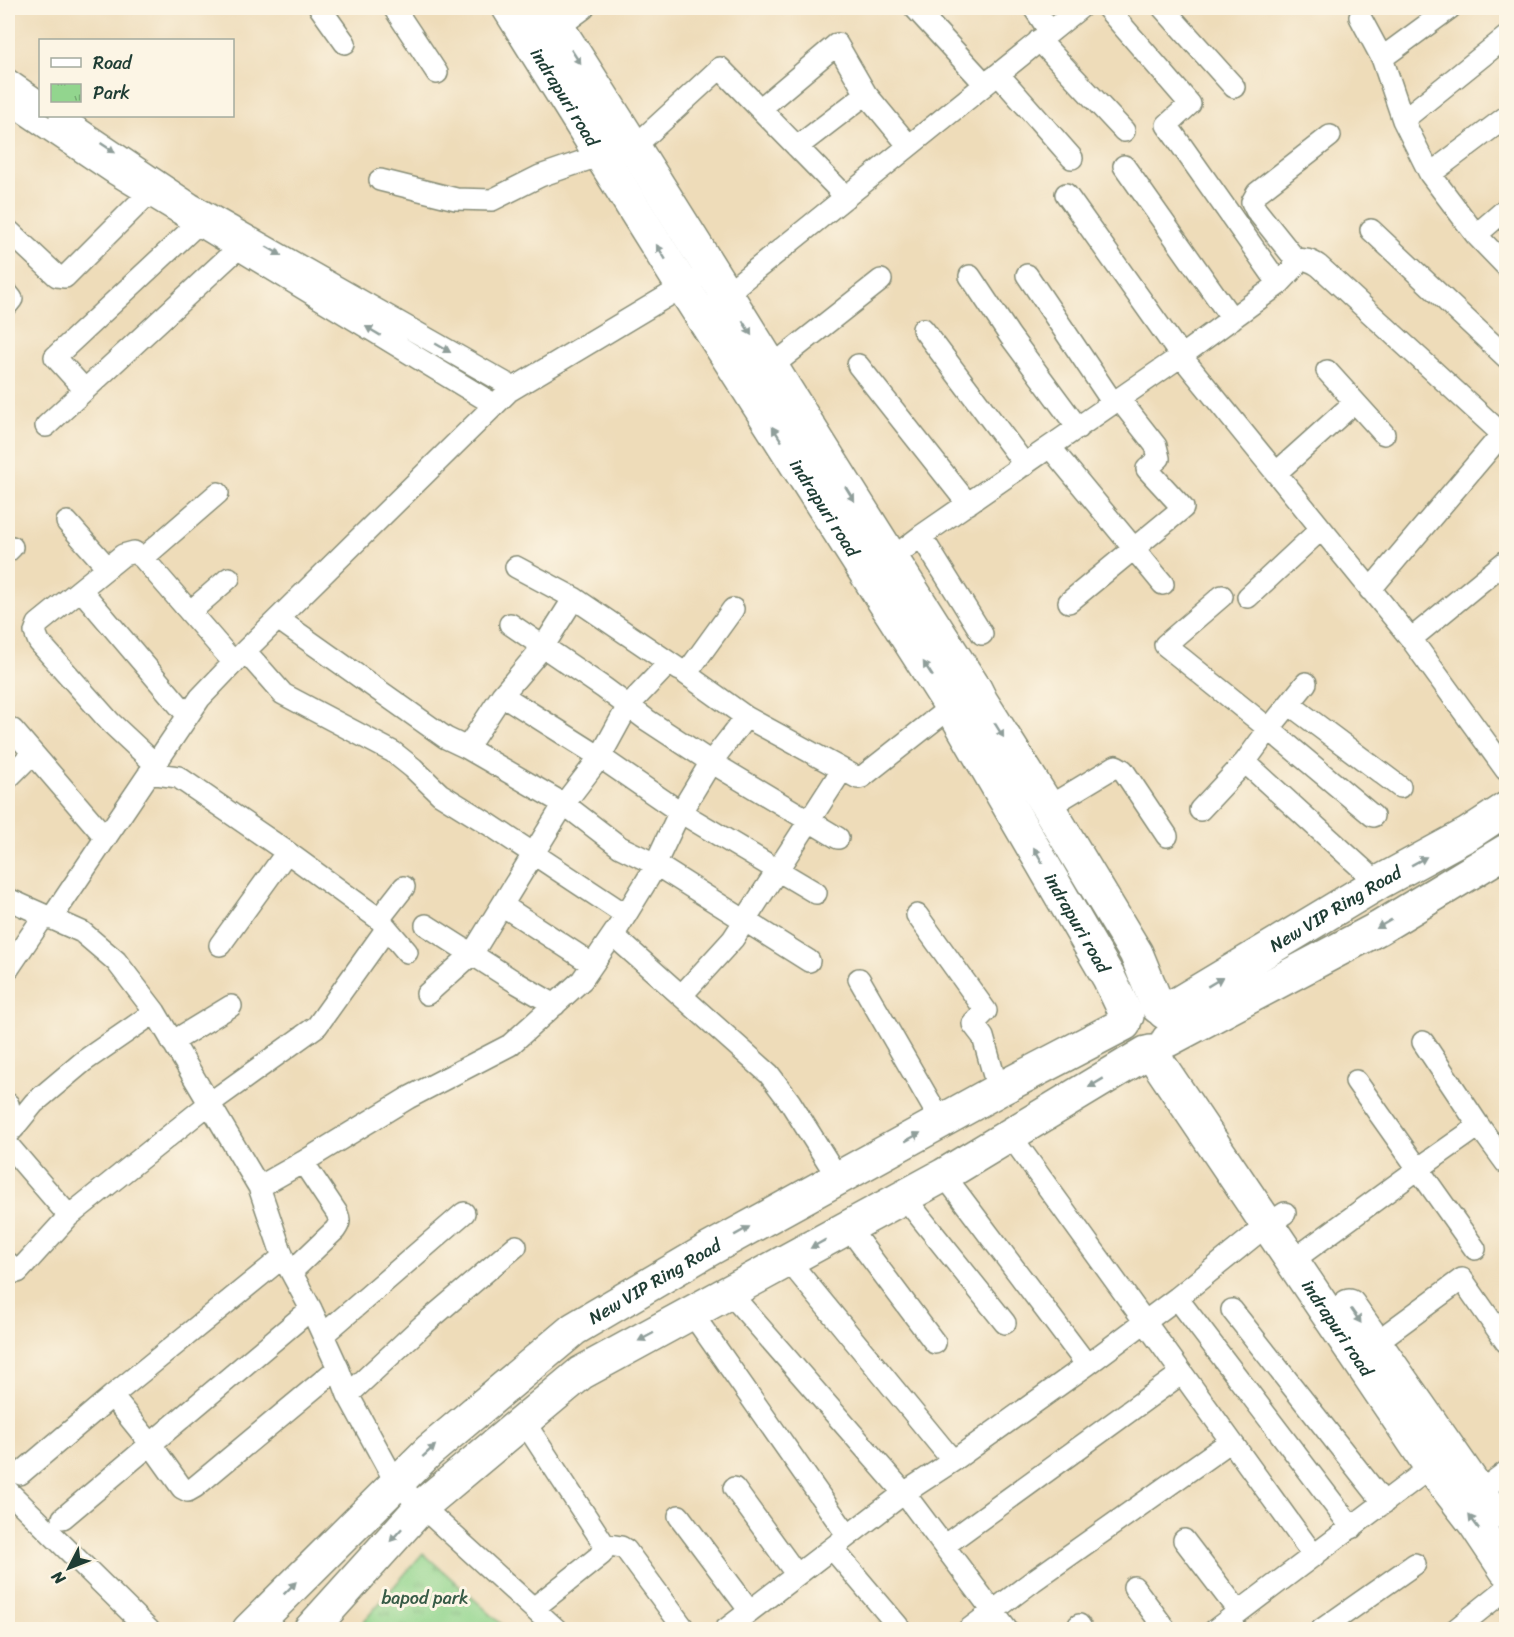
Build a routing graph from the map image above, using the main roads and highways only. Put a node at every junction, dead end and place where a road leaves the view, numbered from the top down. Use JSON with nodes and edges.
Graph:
{"nodes":[{"id":1,"x":509,"y":8,"type":"edge"},
{"id":2,"x":551,"y":18,"type":"edge"},
{"id":3,"x":963,"y":697,"type":"junction"},
{"id":4,"x":1506,"y":809,"type":"edge"},
{"id":5,"x":1506,"y":851,"type":"edge"},
{"id":6,"x":1151,"y":1031,"type":"junction"},
{"id":7,"x":1300,"y":1255,"type":"junction"},
{"id":8,"x":1442,"y":1461,"type":"junction"},
{"id":9,"x":1506,"y":1529,"type":"edge"},
{"id":10,"x":1506,"y":1570,"type":"edge"},
{"id":11,"x":249,"y":1629,"type":"edge"},
{"id":12,"x":310,"y":1629,"type":"edge"}],
"edges":[{"from":3,"to":1,"type":"main road","name":"indrapuri road","one_way":true},
{"from":2,"to":3,"type":"main road","name":"indrapuri road","one_way":true},
{"from":6,"to":3,"type":"main road","name":"indrapuri road","one_way":true},
{"from":3,"to":6,"type":"main road","name":"indrapuri road","one_way":true},
{"from":6,"to":4,"type":"main road","name":"New VIP Ring Road","one_way":true},
{"from":5,"to":6,"type":"main road","name":"New VIP Ring Road","one_way":true},
{"from":6,"to":7,"type":"main road","name":"indrapuri road"},
{"from":11,"to":6,"type":"main road","name":"New VIP Ring Road","one_way":true},
{"from":6,"to":12,"type":"main road","name":"New VIP Ring Road","one_way":true},
{"from":7,"to":8,"type":"main road","name":"indrapuri road"},
{"from":7,"to":8,"type":"main road","name":"indrapuri road","one_way":true},
{"from":8,"to":9,"type":"main road","name":"indrapuri road"},
{"from":10,"to":8,"type":"main road","name":"indrapuri road","one_way":true}]}
